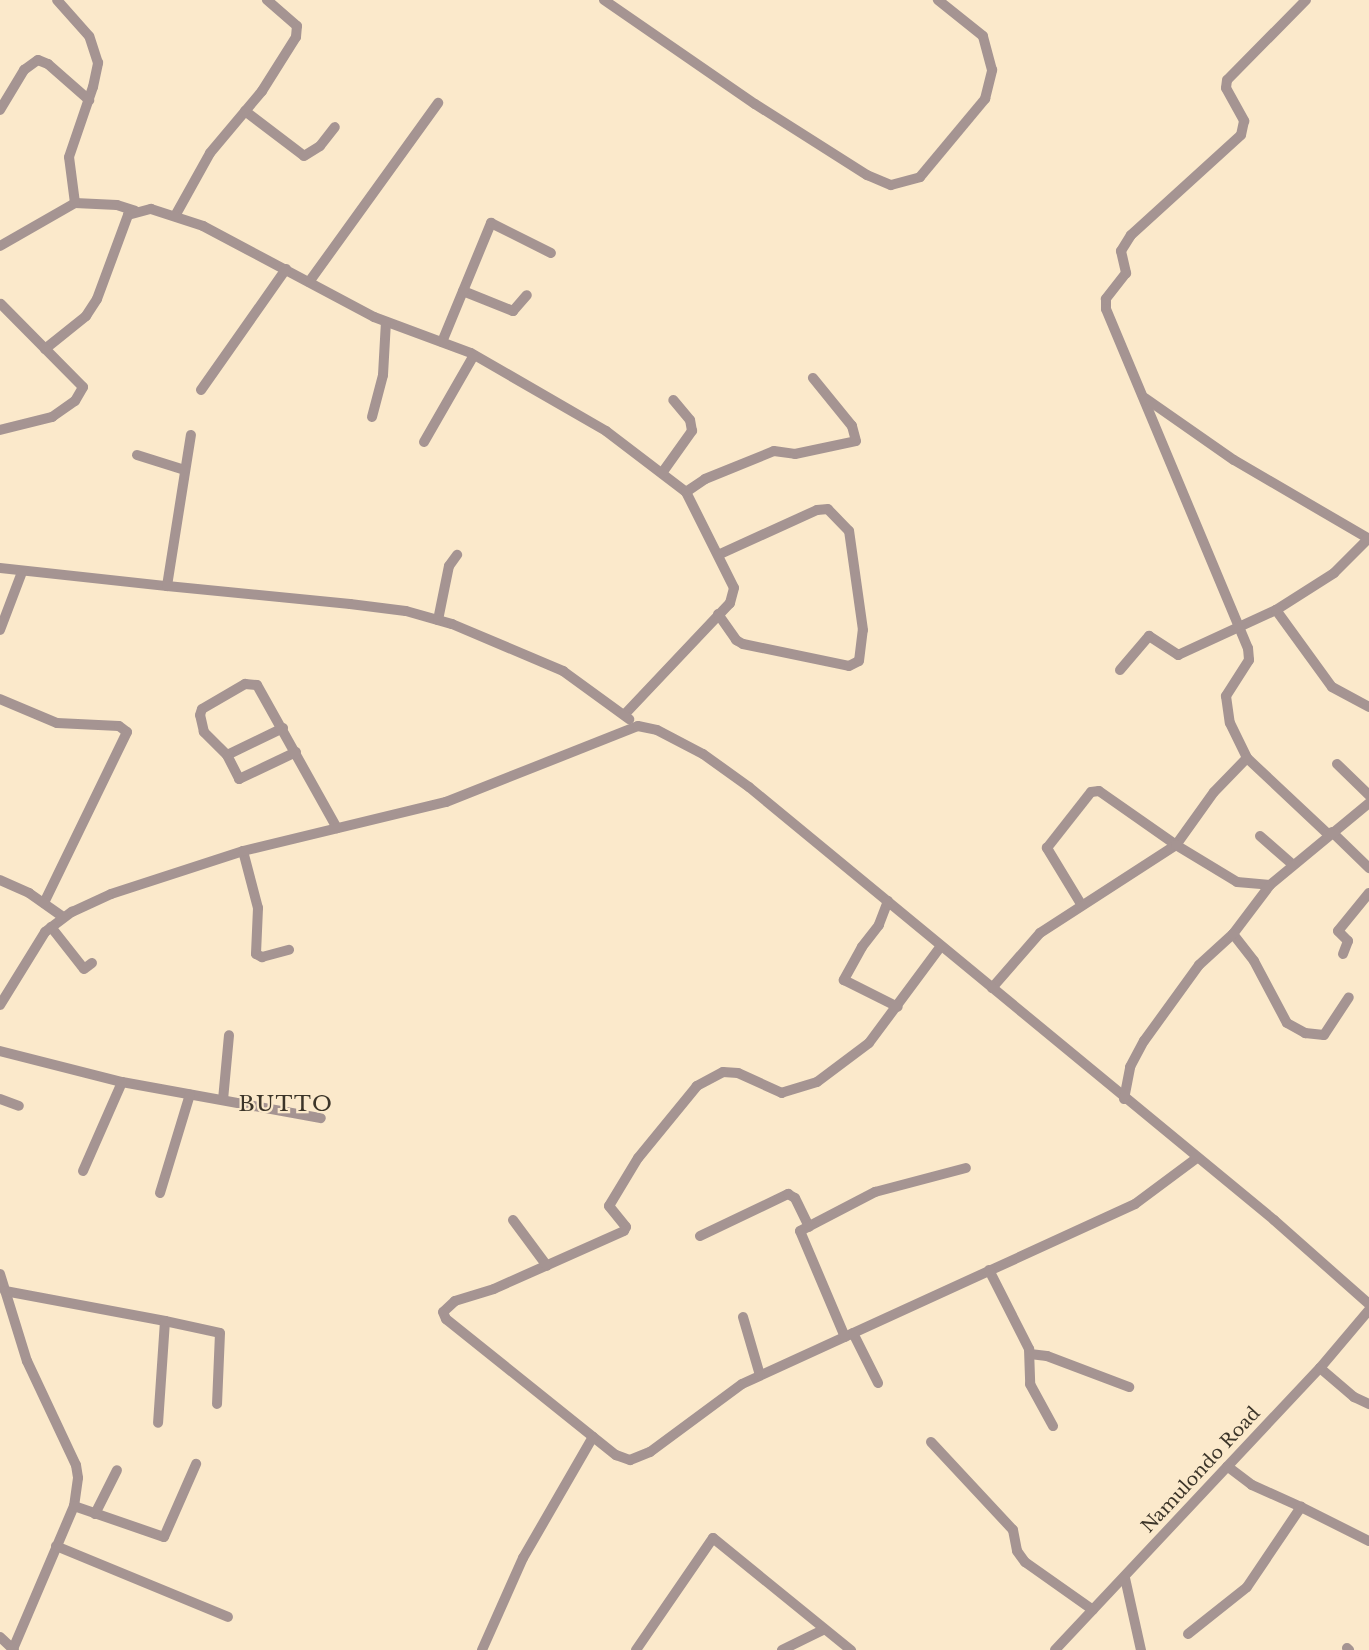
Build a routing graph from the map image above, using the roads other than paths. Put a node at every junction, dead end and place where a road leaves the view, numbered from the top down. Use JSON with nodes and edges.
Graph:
{"nodes":[{"id":1,"x":57,"y":0,"type":"edge"},
{"id":2,"x":267,"y":0,"type":"edge"},
{"id":3,"x":604,"y":0,"type":"edge"},
{"id":4,"x":938,"y":0,"type":"edge"},
{"id":5,"x":1306,"y":0,"type":"edge"},
{"id":6,"x":89,"y":100,"type":"junction"},
{"id":7,"x":438,"y":103,"type":"dead end"},
{"id":8,"x":0,"y":110,"type":"edge"},
{"id":9,"x":245,"y":111,"type":"junction"},
{"id":10,"x":335,"y":127,"type":"dead end"},
{"id":11,"x":75,"y":203,"type":"junction"},
{"id":12,"x":135,"y":211,"type":"junction"},
{"id":13,"x":175,"y":216,"type":"junction"},
{"id":14,"x":1,"y":245,"type":"edge"},
{"id":15,"x":551,"y":253,"type":"dead end"},
{"id":16,"x":286,"y":269,"type":"junction"},
{"id":17,"x":309,"y":282,"type":"junction"},
{"id":18,"x":463,"y":291,"type":"junction"},
{"id":19,"x":527,"y":295,"type":"dead end"},
{"id":20,"x":1,"y":304,"type":"edge"},
{"id":21,"x":386,"y":322,"type":"junction"},
{"id":22,"x":442,"y":342,"type":"junction"},
{"id":23,"x":45,"y":349,"type":"junction"},
{"id":24,"x":474,"y":355,"type":"junction"},
{"id":25,"x":813,"y":378,"type":"dead end"},
{"id":26,"x":201,"y":390,"type":"dead end"},
{"id":27,"x":1145,"y":398,"type":"junction"},
{"id":28,"x":673,"y":400,"type":"dead end"},
{"id":29,"x":372,"y":417,"type":"dead end"},
{"id":30,"x":0,"y":430,"type":"edge"},
{"id":31,"x":191,"y":435,"type":"dead end"},
{"id":32,"x":424,"y":442,"type":"dead end"},
{"id":33,"x":137,"y":455,"type":"dead end"},
{"id":34,"x":185,"y":471,"type":"junction"},
{"id":35,"x":662,"y":473,"type":"junction"},
{"id":36,"x":686,"y":492,"type":"junction"},
{"id":37,"x":1369,"y":539,"type":"edge"},
{"id":38,"x":720,"y":554,"type":"junction"},
{"id":39,"x":457,"y":555,"type":"dead end"},
{"id":40,"x":0,"y":568,"type":"edge"},
{"id":41,"x":21,"y":572,"type":"junction"},
{"id":42,"x":167,"y":586,"type":"junction"},
{"id":43,"x":1276,"y":610,"type":"junction"},
{"id":44,"x":718,"y":614,"type":"junction"},
{"id":45,"x":438,"y":620,"type":"junction"},
{"id":46,"x":1238,"y":628,"type":"junction"},
{"id":47,"x":0,"y":630,"type":"edge"},
{"id":48,"x":1119,"y":670,"type":"dead end"},
{"id":49,"x":0,"y":699,"type":"edge"},
{"id":50,"x":1369,"y":707,"type":"edge"},
{"id":51,"x":625,"y":714,"type":"junction"},
{"id":52,"x":638,"y":726,"type":"junction"},
{"id":53,"x":283,"y":728,"type":"junction"},
{"id":54,"x":296,"y":752,"type":"junction"},
{"id":55,"x":227,"y":755,"type":"junction"},
{"id":56,"x":1247,"y":758,"type":"junction"},
{"id":57,"x":1337,"y":764,"type":"dead end"},
{"id":58,"x":1369,"y":795,"type":"edge"},
{"id":59,"x":1369,"y":803,"type":"edge"},
{"id":60,"x":337,"y":828,"type":"junction"},
{"id":61,"x":1330,"y":833,"type":"junction"},
{"id":62,"x":1260,"y":836,"type":"dead end"},
{"id":63,"x":1176,"y":845,"type":"junction"},
{"id":64,"x":243,"y":851,"type":"junction"},
{"id":65,"x":1292,"y":864,"type":"junction"},
{"id":66,"x":1369,"y":868,"type":"edge"},
{"id":67,"x":0,"y":879,"type":"edge"},
{"id":68,"x":1270,"y":885,"type":"junction"},
{"id":69,"x":1369,"y":892,"type":"edge"},
{"id":70,"x":888,"y":901,"type":"junction"},
{"id":71,"x":44,"y":903,"type":"junction"},
{"id":72,"x":1081,"y":904,"type":"junction"},
{"id":73,"x":63,"y":917,"type":"junction"},
{"id":74,"x":51,"y":927,"type":"junction"},
{"id":75,"x":1233,"y":934,"type":"junction"},
{"id":76,"x":941,"y":946,"type":"junction"},
{"id":77,"x":289,"y":950,"type":"dead end"},
{"id":78,"x":1343,"y":954,"type":"dead end"},
{"id":79,"x":92,"y":963,"type":"dead end"},
{"id":80,"x":992,"y":988,"type":"junction"},
{"id":81,"x":1349,"y":997,"type":"dead end"},
{"id":82,"x":0,"y":1005,"type":"edge"},
{"id":83,"x":898,"y":1007,"type":"junction"},
{"id":84,"x":229,"y":1035,"type":"dead end"},
{"id":85,"x":0,"y":1051,"type":"edge"},
{"id":86,"x":122,"y":1082,"type":"junction"},
{"id":87,"x":190,"y":1094,"type":"junction"},
{"id":88,"x":0,"y":1099,"type":"edge"},
{"id":89,"x":1124,"y":1099,"type":"junction"},
{"id":90,"x":223,"y":1100,"type":"junction"},
{"id":91,"x":19,"y":1106,"type":"dead end"},
{"id":92,"x":321,"y":1118,"type":"dead end"},
{"id":93,"x":1197,"y":1158,"type":"junction"},
{"id":94,"x":966,"y":1168,"type":"dead end"},
{"id":95,"x":83,"y":1171,"type":"dead end"},
{"id":96,"x":160,"y":1193,"type":"dead end"},
{"id":97,"x":513,"y":1220,"type":"dead end"},
{"id":98,"x":809,"y":1227,"type":"junction"},
{"id":99,"x":700,"y":1236,"type":"dead end"},
{"id":100,"x":547,"y":1266,"type":"junction"},
{"id":101,"x":989,"y":1270,"type":"junction"},
{"id":102,"x":0,"y":1274,"type":"edge"},
{"id":103,"x":5,"y":1291,"type":"junction"},
{"id":104,"x":1369,"y":1304,"type":"edge"},
{"id":105,"x":1369,"y":1310,"type":"edge"},
{"id":106,"x":743,"y":1317,"type":"dead end"},
{"id":107,"x":165,"y":1321,"type":"junction"},
{"id":108,"x":849,"y":1335,"type":"junction"},
{"id":109,"x":1030,"y":1354,"type":"junction"},
{"id":110,"x":1320,"y":1368,"type":"junction"},
{"id":111,"x":760,"y":1375,"type":"junction"},
{"id":112,"x":878,"y":1383,"type":"dead end"},
{"id":113,"x":1129,"y":1387,"type":"dead end"},
{"id":114,"x":217,"y":1404,"type":"dead end"},
{"id":115,"x":1369,"y":1404,"type":"edge"},
{"id":116,"x":158,"y":1423,"type":"dead end"},
{"id":117,"x":1053,"y":1426,"type":"dead end"},
{"id":118,"x":593,"y":1437,"type":"junction"},
{"id":119,"x":931,"y":1442,"type":"dead end"},
{"id":120,"x":196,"y":1464,"type":"dead end"},
{"id":121,"x":1227,"y":1466,"type":"junction"},
{"id":122,"x":117,"y":1470,"type":"dead end"},
{"id":123,"x":74,"y":1506,"type":"junction"},
{"id":124,"x":1301,"y":1508,"type":"junction"},
{"id":125,"x":95,"y":1514,"type":"junction"},
{"id":126,"x":1369,"y":1542,"type":"edge"},
{"id":127,"x":56,"y":1546,"type":"junction"},
{"id":128,"x":1125,"y":1578,"type":"junction"},
{"id":129,"x":1093,"y":1610,"type":"junction"},
{"id":130,"x":228,"y":1617,"type":"dead end"},
{"id":131,"x":823,"y":1630,"type":"junction"},
{"id":132,"x":1188,"y":1634,"type":"dead end"},
{"id":133,"x":0,"y":1637,"type":"edge"},
{"id":134,"x":14,"y":1650,"type":"edge"},
{"id":135,"x":482,"y":1650,"type":"edge"},
{"id":136,"x":636,"y":1650,"type":"edge"},
{"id":137,"x":782,"y":1650,"type":"edge"},
{"id":138,"x":851,"y":1650,"type":"edge"},
{"id":139,"x":1055,"y":1650,"type":"edge"},
{"id":140,"x":1141,"y":1650,"type":"edge"}],
"edges":[{"from":1,"to":6,"type":"street"},
{"from":2,"to":9,"type":"street"},
{"from":3,"to":4,"type":"street"},
{"from":5,"to":27,"type":"street"},
{"from":6,"to":8,"type":"street"},
{"from":6,"to":11,"type":"street"},
{"from":7,"to":17,"type":"street"},
{"from":9,"to":10,"type":"street"},
{"from":9,"to":13,"type":"street"},
{"from":11,"to":12,"type":"street"},
{"from":11,"to":14,"type":"street"},
{"from":12,"to":13,"type":"street"},
{"from":12,"to":23,"type":"street"},
{"from":13,"to":16,"type":"street"},
{"from":15,"to":18,"type":"street"},
{"from":16,"to":17,"type":"street"},
{"from":16,"to":26,"type":"street"},
{"from":17,"to":21,"type":"street"},
{"from":18,"to":19,"type":"street"},
{"from":18,"to":22,"type":"street"},
{"from":20,"to":23,"type":"street"},
{"from":21,"to":22,"type":"street"},
{"from":21,"to":29,"type":"street"},
{"from":22,"to":24,"type":"street"},
{"from":23,"to":30,"type":"street"},
{"from":24,"to":32,"type":"street"},
{"from":24,"to":35,"type":"street"},
{"from":25,"to":36,"type":"street"},
{"from":27,"to":37,"type":"street"},
{"from":27,"to":46,"type":"street"},
{"from":28,"to":35,"type":"street"},
{"from":31,"to":34,"type":"street"},
{"from":33,"to":34,"type":"street"},
{"from":34,"to":42,"type":"street"},
{"from":35,"to":36,"type":"street"},
{"from":36,"to":38,"type":"street"},
{"from":37,"to":43,"type":"street"},
{"from":38,"to":44,"type":"street"},
{"from":38,"to":44,"type":"street"},
{"from":39,"to":45,"type":"street"},
{"from":40,"to":41,"type":"street"},
{"from":41,"to":42,"type":"street"},
{"from":41,"to":47,"type":"street"},
{"from":42,"to":45,"type":"street"},
{"from":43,"to":46,"type":"street"},
{"from":43,"to":50,"type":"street"},
{"from":44,"to":51,"type":"street"},
{"from":45,"to":51,"type":"street"},
{"from":46,"to":48,"type":"street"},
{"from":46,"to":56,"type":"street"},
{"from":49,"to":71,"type":"street"},
{"from":51,"to":52,"type":"street"},
{"from":52,"to":60,"type":"street"},
{"from":52,"to":70,"type":"street"},
{"from":53,"to":54,"type":"street"},
{"from":53,"to":55,"type":"street"},
{"from":53,"to":55,"type":"street"},
{"from":54,"to":55,"type":"street"},
{"from":54,"to":60,"type":"street"},
{"from":56,"to":61,"type":"street"},
{"from":56,"to":63,"type":"street"},
{"from":57,"to":58,"type":"street"},
{"from":59,"to":61,"type":"street"},
{"from":60,"to":64,"type":"street"},
{"from":61,"to":65,"type":"street"},
{"from":61,"to":66,"type":"street"},
{"from":62,"to":65,"type":"street"},
{"from":63,"to":68,"type":"street"},
{"from":63,"to":72,"type":"street"},
{"from":63,"to":72,"type":"street"},
{"from":64,"to":73,"type":"street"},
{"from":64,"to":77,"type":"street"},
{"from":65,"to":68,"type":"street"},
{"from":67,"to":71,"type":"street"},
{"from":68,"to":75,"type":"street"},
{"from":69,"to":78,"type":"street"},
{"from":70,"to":76,"type":"street"},
{"from":70,"to":83,"type":"street"},
{"from":71,"to":73,"type":"street"},
{"from":72,"to":80,"type":"street"},
{"from":73,"to":74,"type":"street"},
{"from":74,"to":79,"type":"street"},
{"from":74,"to":82,"type":"street"},
{"from":75,"to":81,"type":"street"},
{"from":75,"to":89,"type":"street"},
{"from":76,"to":80,"type":"street"},
{"from":76,"to":83,"type":"street"},
{"from":80,"to":89,"type":"street"},
{"from":83,"to":100,"type":"street"},
{"from":84,"to":90,"type":"street"},
{"from":85,"to":86,"type":"street"},
{"from":86,"to":87,"type":"street"},
{"from":86,"to":95,"type":"street"},
{"from":87,"to":90,"type":"street"},
{"from":87,"to":96,"type":"street"},
{"from":88,"to":91,"type":"street"},
{"from":89,"to":93,"type":"street"},
{"from":90,"to":92,"type":"street"},
{"from":93,"to":101,"type":"street"},
{"from":93,"to":104,"type":"street"},
{"from":94,"to":98,"type":"street"},
{"from":97,"to":100,"type":"street"},
{"from":98,"to":99,"type":"street"},
{"from":98,"to":108,"type":"street"},
{"from":100,"to":118,"type":"street"},
{"from":101,"to":108,"type":"street"},
{"from":101,"to":109,"type":"street"},
{"from":102,"to":103,"type":"street"},
{"from":103,"to":107,"type":"street"},
{"from":103,"to":123,"type":"street"},
{"from":105,"to":110,"type":"street","name":"Namulondo Road"},
{"from":106,"to":111,"type":"street"},
{"from":107,"to":114,"type":"street"},
{"from":107,"to":116,"type":"street"},
{"from":108,"to":111,"type":"street"},
{"from":108,"to":112,"type":"street"},
{"from":109,"to":113,"type":"street"},
{"from":109,"to":117,"type":"street"},
{"from":110,"to":115,"type":"street"},
{"from":110,"to":121,"type":"street","name":"Namulondo Road"},
{"from":111,"to":118,"type":"street"},
{"from":118,"to":135,"type":"street"},
{"from":119,"to":129,"type":"street"},
{"from":120,"to":125,"type":"street"},
{"from":121,"to":124,"type":"street"},
{"from":121,"to":128,"type":"street","name":"Namulondo Road"},
{"from":122,"to":125,"type":"street"},
{"from":123,"to":125,"type":"street"},
{"from":123,"to":127,"type":"street"},
{"from":124,"to":126,"type":"street"},
{"from":124,"to":132,"type":"street"},
{"from":127,"to":130,"type":"street"},
{"from":127,"to":134,"type":"street"},
{"from":128,"to":129,"type":"street","name":"Namulondo Road"},
{"from":128,"to":140,"type":"street"},
{"from":129,"to":139,"type":"street","name":"Namulondo Road"},
{"from":131,"to":136,"type":"street"},
{"from":131,"to":137,"type":"street"},
{"from":131,"to":138,"type":"street"},
{"from":133,"to":134,"type":"street"}]}
